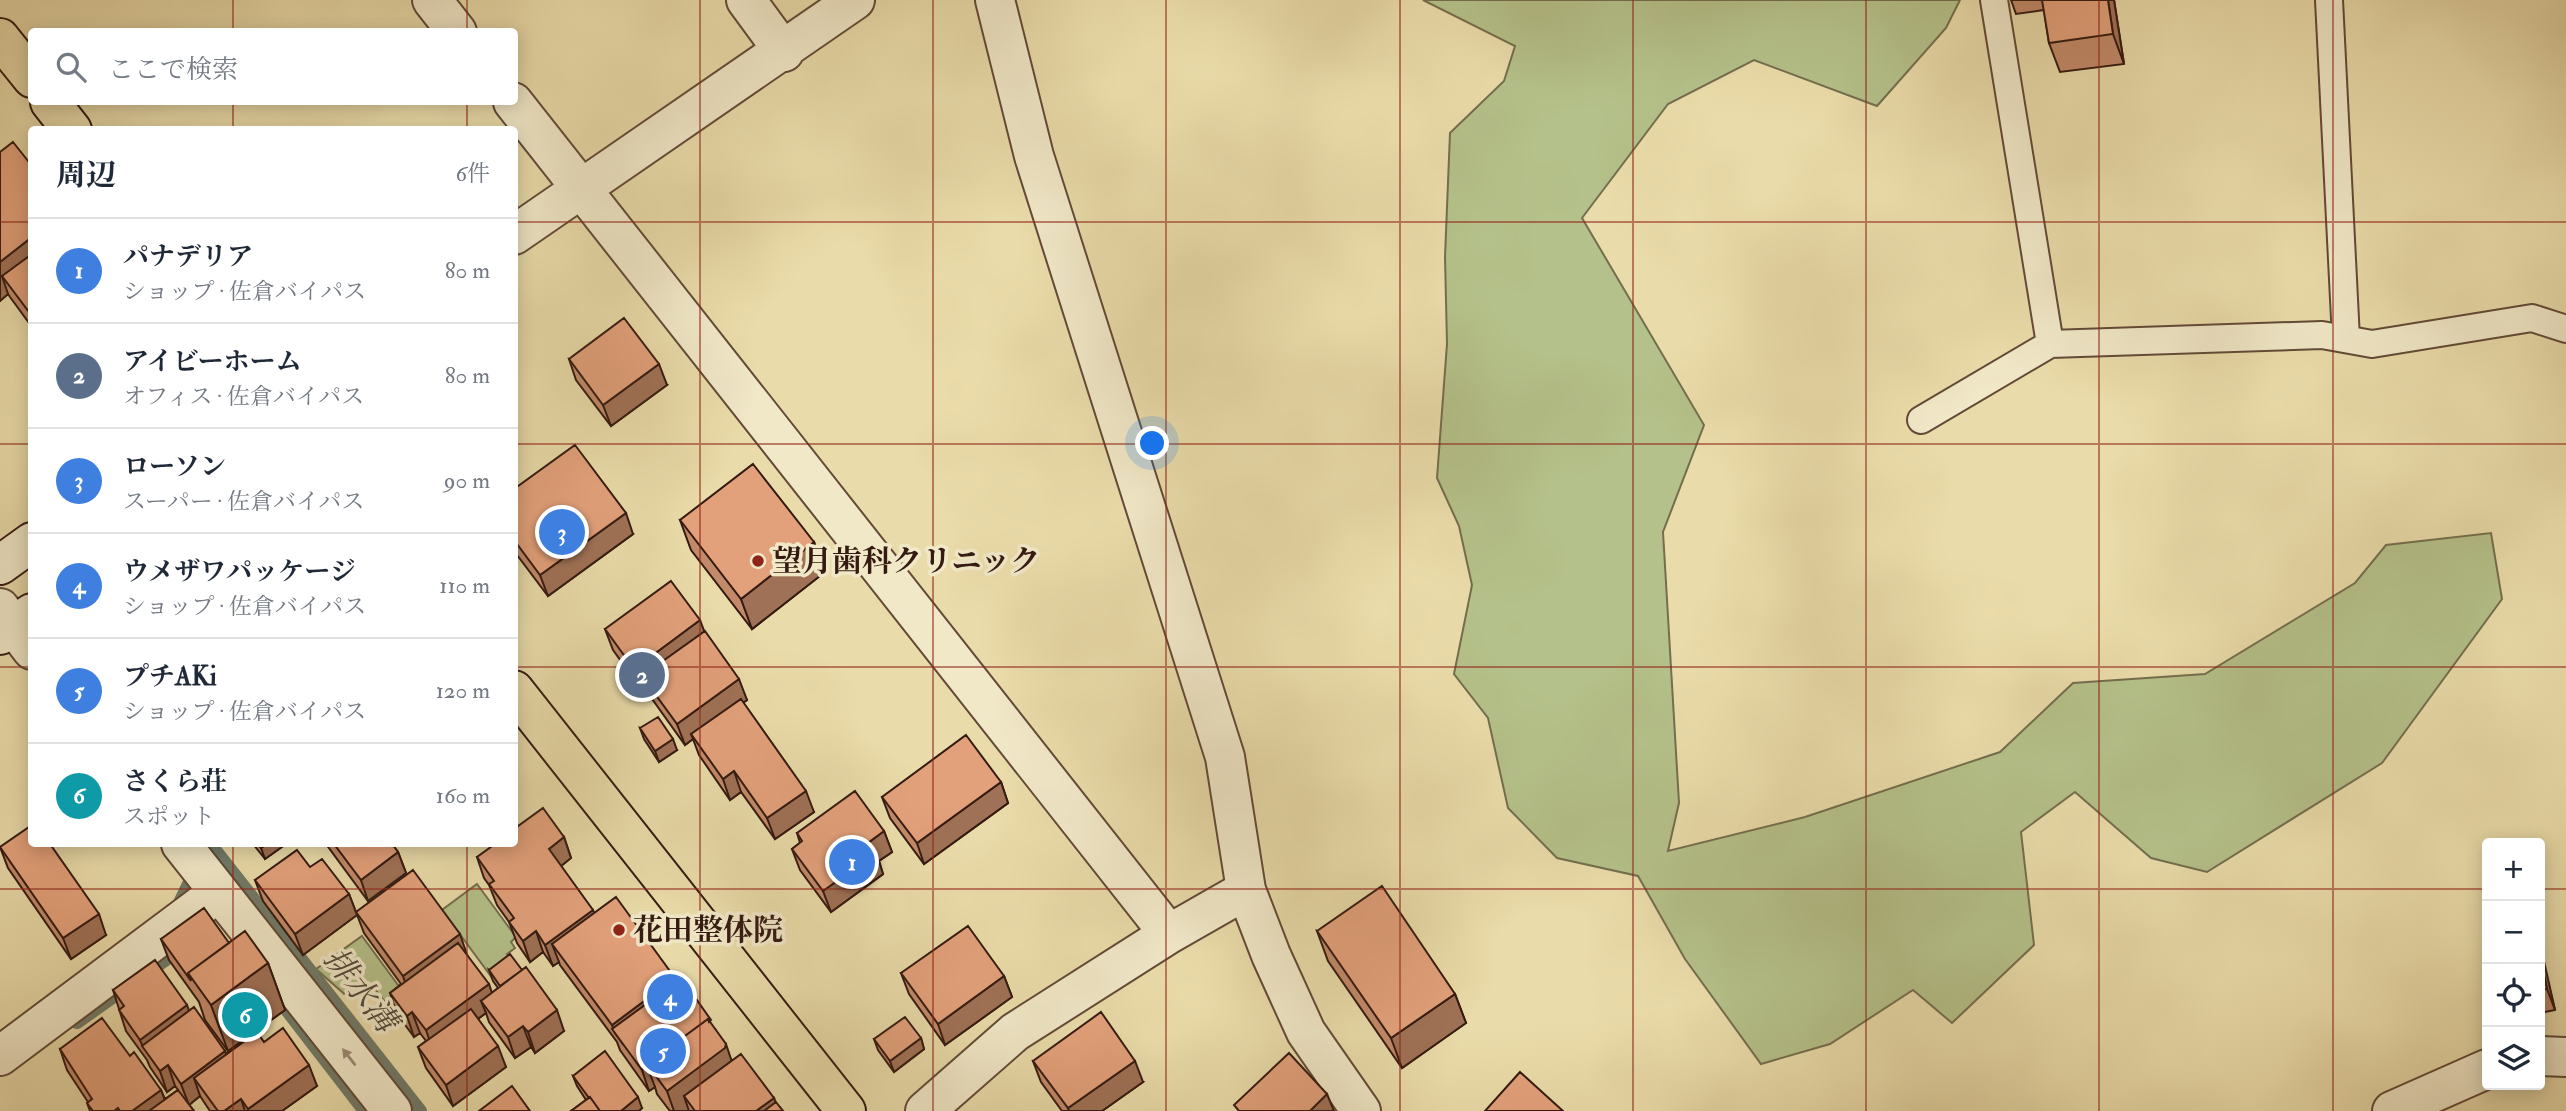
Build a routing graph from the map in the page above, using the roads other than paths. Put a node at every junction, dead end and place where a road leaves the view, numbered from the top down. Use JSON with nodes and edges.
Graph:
{"nodes":[{"id":1,"x":432,"y":0,"type":"edge"},
{"id":2,"x":746,"y":0,"type":"edge"},
{"id":3,"x":855,"y":0,"type":"edge"},
{"id":4,"x":995,"y":0,"type":"edge"},
{"id":5,"x":1994,"y":0,"type":"edge"},
{"id":6,"x":2329,"y":0,"type":"edge"},
{"id":7,"x":454,"y":28,"type":"edge"},
{"id":8,"x":0,"y":38,"type":"edge"},
{"id":9,"x":784,"y":52,"type":"junction"},
{"id":10,"x":28,"y":73,"type":"edge"},
{"id":11,"x":52,"y":105,"type":"edge"},
{"id":12,"x":515,"y":105,"type":"edge"},
{"id":13,"x":69,"y":126,"type":"edge"},
{"id":14,"x":583,"y":188,"type":"junction"},
{"id":15,"x":518,"y":232,"type":"edge"},
{"id":16,"x":2566,"y":329,"type":"edge"},
{"id":17,"x":2346,"y":339,"type":"junction"},
{"id":18,"x":2050,"y":344,"type":"junction"},
{"id":19,"x":1921,"y":420,"type":"dead end"},
{"id":20,"x":28,"y":545,"type":"edge"},
{"id":21,"x":0,"y":565,"type":"edge"},
{"id":22,"x":518,"y":695,"type":"edge"},
{"id":23,"x":183,"y":847,"type":"edge"},
{"id":24,"x":1246,"y":890,"type":"junction"},
{"id":25,"x":219,"y":891,"type":"junction"},
{"id":26,"x":1169,"y":934,"type":"junction"},
{"id":27,"x":0,"y":1056,"type":"edge"},
{"id":28,"x":2545,"y":1056,"type":"edge"},
{"id":29,"x":2566,"y":1057,"type":"edge"},
{"id":30,"x":2482,"y":1071,"type":"edge"},
{"id":31,"x":392,"y":1111,"type":"edge"},
{"id":32,"x":846,"y":1111,"type":"edge"},
{"id":33,"x":925,"y":1111,"type":"edge"},
{"id":34,"x":1361,"y":1111,"type":"edge"},
{"id":35,"x":2392,"y":1111,"type":"edge"}],
"edges":[{"from":1,"to":7,"type":"street"},
{"from":2,"to":9,"type":"street"},
{"from":3,"to":9,"type":"street"},
{"from":4,"to":24,"type":"street"},
{"from":5,"to":18,"type":"lane"},
{"from":6,"to":17,"type":"lane"},
{"from":8,"to":10,"type":"highway"},
{"from":9,"to":14,"type":"street"},
{"from":11,"to":13,"type":"highway"},
{"from":12,"to":14,"type":"street"},
{"from":14,"to":15,"type":"street"},
{"from":14,"to":26,"type":"street"},
{"from":16,"to":17,"type":"lane"},
{"from":17,"to":18,"type":"lane"},
{"from":18,"to":19,"type":"lane"},
{"from":20,"to":21,"type":"street"},
{"from":22,"to":32,"type":"highway"},
{"from":23,"to":25,"type":"street"},
{"from":24,"to":26,"type":"street"},
{"from":24,"to":34,"type":"street"},
{"from":25,"to":27,"type":"street"},
{"from":31,"to":25,"type":"street","one_way":true},
{"from":26,"to":33,"type":"street"},
{"from":28,"to":29,"type":"street"},
{"from":30,"to":35,"type":"street"}]}
